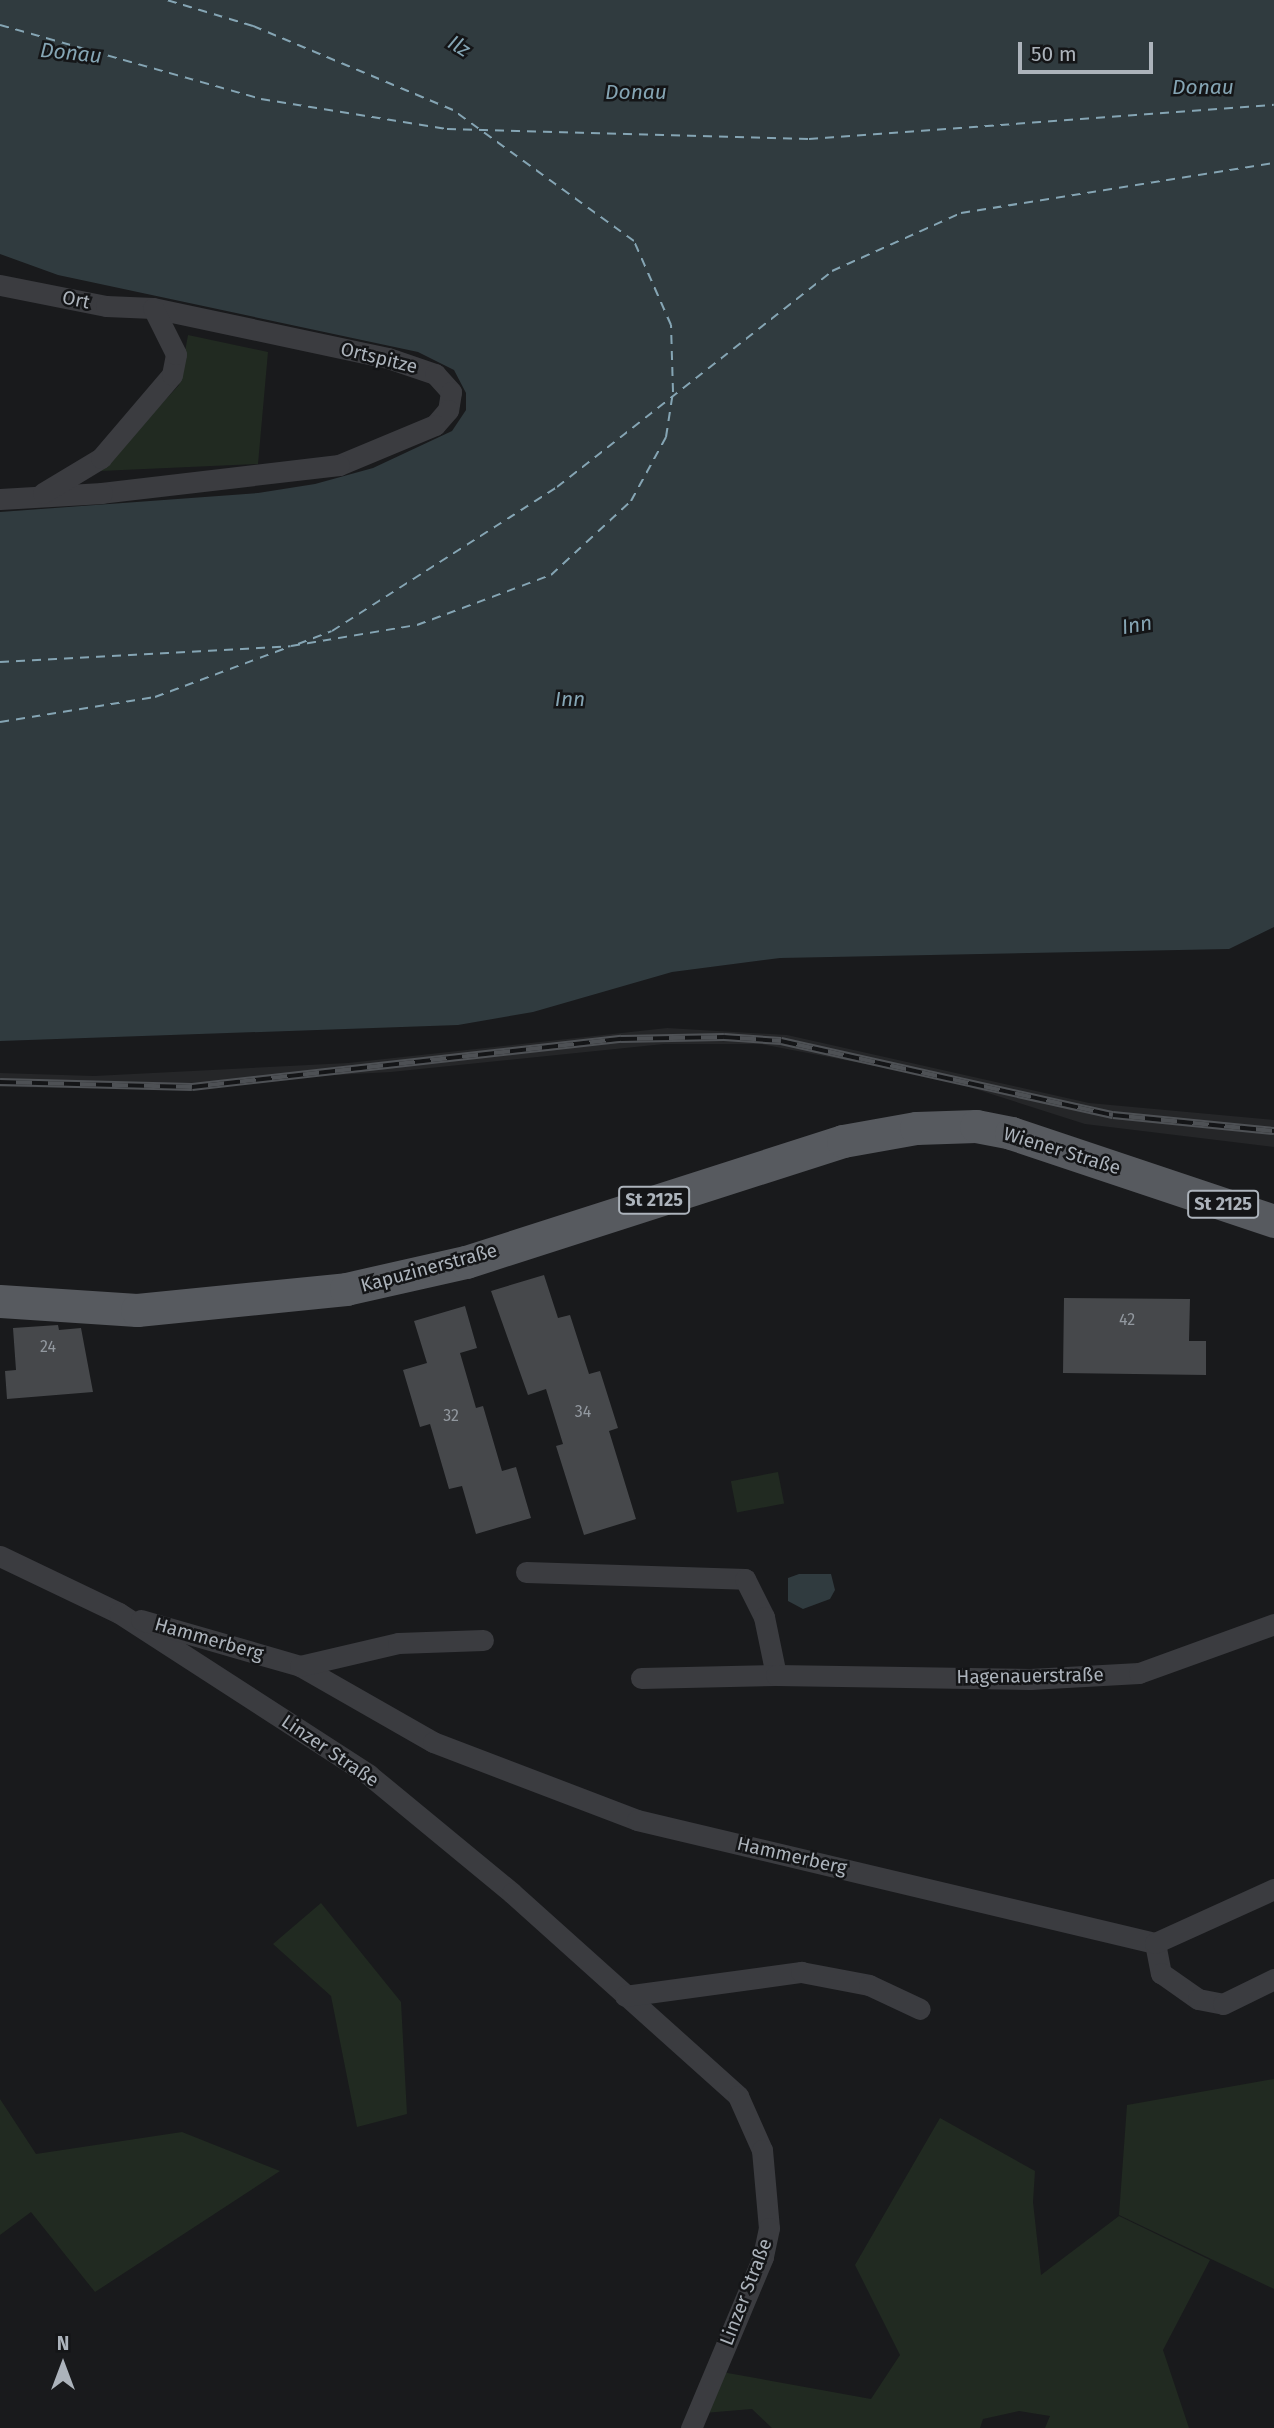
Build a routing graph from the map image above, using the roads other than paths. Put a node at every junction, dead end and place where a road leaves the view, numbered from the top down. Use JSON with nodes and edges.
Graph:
{"nodes":[{"id":1,"x":0,"y":285,"type":"edge"},
{"id":2,"x":153,"y":308,"type":"junction"},
{"id":3,"x":40,"y":494,"type":"junction"},
{"id":4,"x":0,"y":499,"type":"edge"},
{"id":5,"x":843,"y":1141,"type":"joint"},
{"id":6,"x":1274,"y":1221,"type":"edge"},
{"id":7,"x":0,"y":1301,"type":"edge"},
{"id":8,"x":0,"y":1556,"type":"edge"},
{"id":9,"x":526,"y":1572,"type":"dead end"},
{"id":10,"x":119,"y":1613,"type":"junction"},
{"id":11,"x":1274,"y":1624,"type":"edge"},
{"id":12,"x":483,"y":1640,"type":"dead end"},
{"id":13,"x":300,"y":1666,"type":"junction"},
{"id":14,"x":776,"y":1675,"type":"junction"},
{"id":15,"x":641,"y":1678,"type":"dead end"},
{"id":16,"x":1274,"y":1889,"type":"edge"},
{"id":17,"x":1155,"y":1943,"type":"junction"},
{"id":18,"x":1274,"y":1979,"type":"edge"},
{"id":19,"x":625,"y":1996,"type":"junction"},
{"id":20,"x":920,"y":2009,"type":"dead end"},
{"id":21,"x":691,"y":2428,"type":"edge"}],
"edges":[{"from":1,"to":2,"type":"street","name":"Ort"},
{"from":2,"to":3,"type":"street"},
{"from":2,"to":3,"type":"street","name":"Ortspitze"},
{"from":3,"to":4,"type":"street","name":"Ortspitze"},
{"from":5,"to":6,"type":"main road","name":"Wiener Straße","number":"St 2125"},
{"from":5,"to":7,"type":"main road","name":"Kapuzinerstraße","number":"St 2125"},
{"from":8,"to":10,"type":"street","name":"Linzer Straße"},
{"from":9,"to":14,"type":"street"},
{"from":10,"to":13,"type":"street","name":"Hammerberg"},
{"from":10,"to":19,"type":"street","name":"Linzer Straße"},
{"from":11,"to":14,"type":"street","name":"Hagenauerstraße"},
{"from":12,"to":13,"type":"street","name":"Hammerberg"},
{"from":13,"to":17,"type":"street","name":"Hammerberg"},
{"from":14,"to":15,"type":"street","name":"Hagenauerstraße"},
{"from":16,"to":17,"type":"street"},
{"from":17,"to":18,"type":"street"},
{"from":19,"to":20,"type":"street"},
{"from":19,"to":21,"type":"street","name":"Linzer Straße"}]}
